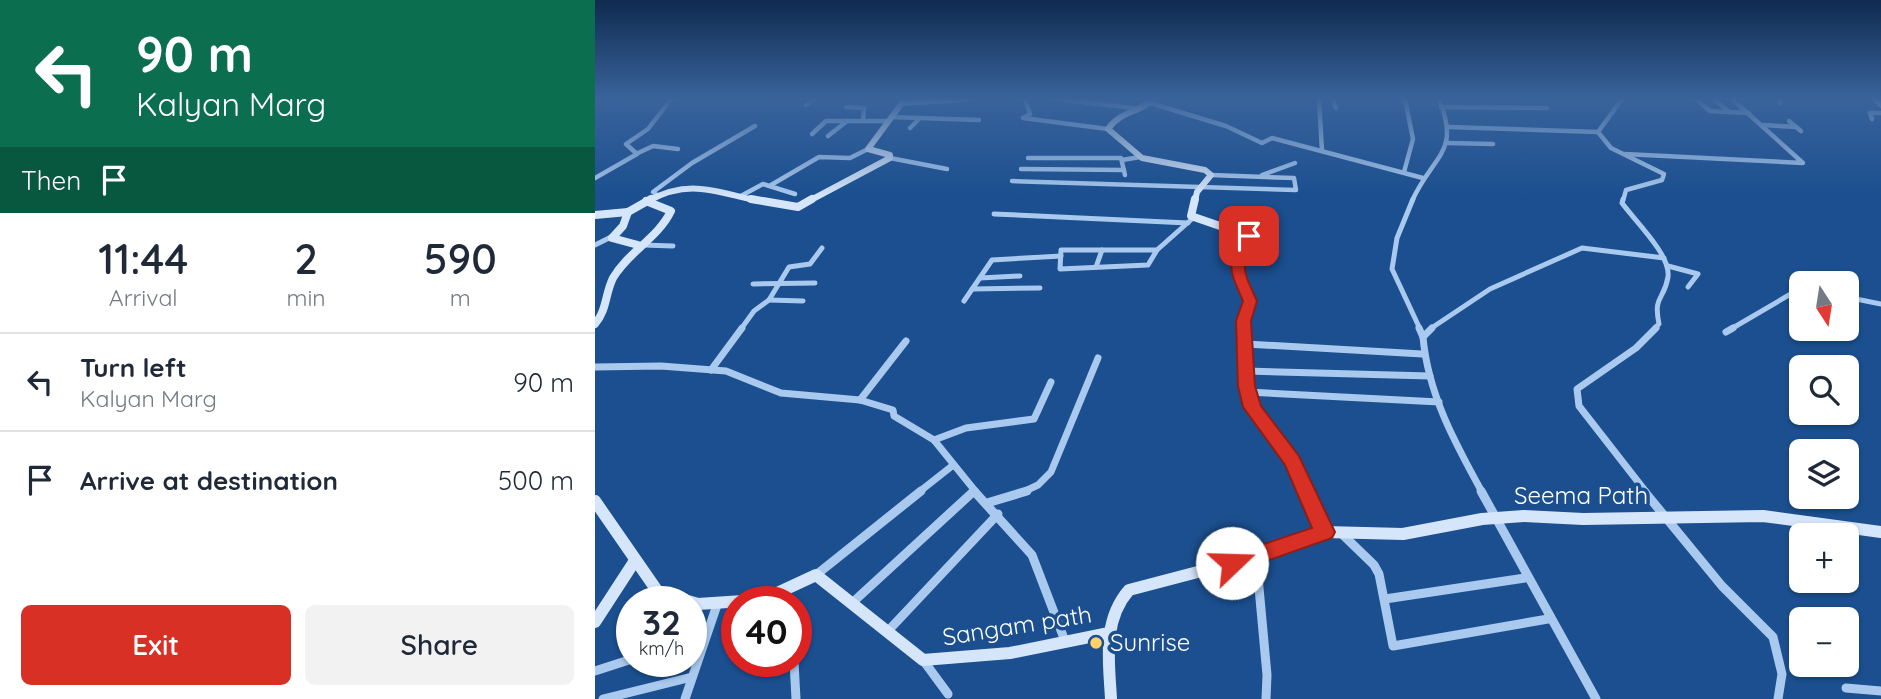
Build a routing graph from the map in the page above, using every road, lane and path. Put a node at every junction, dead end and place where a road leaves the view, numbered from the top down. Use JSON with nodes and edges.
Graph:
{"nodes":[{"id":1,"x":644,"y":132,"type":"edge"},
{"id":2,"x":745,"y":132,"type":"edge"},
{"id":3,"x":815,"y":132,"type":"edge"},
{"id":4,"x":834,"y":132,"type":"edge"},
{"id":5,"x":881,"y":132,"type":"edge"},
{"id":6,"x":1111,"y":132,"type":"edge"},
{"id":7,"x":1238,"y":132,"type":"edge"},
{"id":8,"x":1321,"y":132,"type":"edge"},
{"id":9,"x":1412,"y":132,"type":"edge"},
{"id":10,"x":1449,"y":132,"type":"edge"},
{"id":11,"x":1587,"y":132,"type":"edge"},
{"id":12,"x":1598,"y":132,"type":"joint"},
{"id":13,"x":1770,"y":132,"type":"edge"},
{"id":14,"x":812,"y":134,"type":"dead end"},
{"id":15,"x":828,"y":136,"type":"dead end"},
{"id":16,"x":1448,"y":143,"type":"junction"},
{"id":17,"x":1493,"y":144,"type":"dead end"},
{"id":18,"x":678,"y":149,"type":"dead end"},
{"id":19,"x":868,"y":149,"type":"junction"},
{"id":20,"x":1322,"y":151,"type":"junction"},
{"id":21,"x":638,"y":153,"type":"junction"},
{"id":22,"x":1618,"y":154,"type":"junction"},
{"id":23,"x":1140,"y":157,"type":"junction"},
{"id":24,"x":890,"y":158,"type":"junction"},
{"id":25,"x":1028,"y":158,"type":"dead end"},
{"id":26,"x":1122,"y":160,"type":"junction"},
{"id":27,"x":1295,"y":163,"type":"dead end"},
{"id":28,"x":1288,"y":167,"type":"junction"},
{"id":29,"x":1021,"y":169,"type":"dead end"},
{"id":30,"x":1404,"y":172,"type":"junction"},
{"id":31,"x":1211,"y":175,"type":"junction"},
{"id":32,"x":940,"y":176,"type":"dead end"},
{"id":33,"x":1257,"y":177,"type":"junction"},
{"id":34,"x":595,"y":178,"type":"edge"},
{"id":35,"x":1294,"y":178,"type":"junction"},
{"id":36,"x":1423,"y":178,"type":"junction"},
{"id":37,"x":1012,"y":181,"type":"dead end"},
{"id":38,"x":771,"y":186,"type":"junction"},
{"id":39,"x":1199,"y":187,"type":"junction"},
{"id":40,"x":657,"y":195,"type":"junction"},
{"id":41,"x":739,"y":197,"type":"junction"},
{"id":42,"x":646,"y":201,"type":"junction"},
{"id":43,"x":777,"y":205,"type":"junction"},
{"id":44,"x":628,"y":212,"type":"junction"},
{"id":45,"x":994,"y":214,"type":"dead end"},
{"id":46,"x":595,"y":215,"type":"edge"},
{"id":47,"x":1190,"y":221,"type":"junction"},
{"id":48,"x":615,"y":235,"type":"junction"},
{"id":49,"x":595,"y":245,"type":"edge"},
{"id":50,"x":638,"y":245,"type":"junction"},
{"id":51,"x":673,"y":246,"type":"dead end"},
{"id":52,"x":822,"y":248,"type":"dead end"},
{"id":53,"x":1102,"y":250,"type":"junction"},
{"id":54,"x":1157,"y":250,"type":"junction"},
{"id":55,"x":1061,"y":256,"type":"junction"},
{"id":56,"x":1664,"y":258,"type":"junction"},
{"id":57,"x":1668,"y":266,"type":"junction"},
{"id":58,"x":1096,"y":267,"type":"junction"},
{"id":59,"x":1020,"y":276,"type":"dead end"},
{"id":60,"x":980,"y":278,"type":"junction"},
{"id":61,"x":779,"y":281,"type":"junction"},
{"id":62,"x":815,"y":283,"type":"dead end"},
{"id":63,"x":753,"y":284,"type":"dead end"},
{"id":64,"x":1688,"y":287,"type":"dead end"},
{"id":65,"x":1040,"y":288,"type":"dead end"},
{"id":66,"x":972,"y":289,"type":"junction"},
{"id":67,"x":1789,"y":295,"type":"edge"},
{"id":68,"x":769,"y":300,"type":"junction"},
{"id":69,"x":1859,"y":300,"type":"edge"},
{"id":70,"x":964,"y":301,"type":"dead end"},
{"id":71,"x":803,"y":302,"type":"dead end"},
{"id":72,"x":1881,"y":304,"type":"edge"},
{"id":73,"x":595,"y":324,"type":"edge"},
{"id":74,"x":1726,"y":332,"type":"dead end"},
{"id":75,"x":1423,"y":337,"type":"junction"},
{"id":76,"x":906,"y":341,"type":"dead end"},
{"id":77,"x":1245,"y":344,"type":"junction"},
{"id":78,"x":1422,"y":354,"type":"junction"},
{"id":79,"x":1098,"y":358,"type":"dead end"},
{"id":80,"x":595,"y":367,"type":"edge"},
{"id":81,"x":711,"y":370,"type":"junction"},
{"id":82,"x":1246,"y":371,"type":"junction"},
{"id":83,"x":1430,"y":376,"type":"junction"},
{"id":84,"x":1051,"y":382,"type":"dead end"},
{"id":85,"x":1248,"y":392,"type":"junction"},
{"id":86,"x":860,"y":400,"type":"junction"},
{"id":87,"x":1439,"y":402,"type":"junction"},
{"id":88,"x":934,"y":440,"type":"junction"},
{"id":89,"x":952,"y":466,"type":"junction"},
{"id":90,"x":974,"y":491,"type":"junction"},
{"id":91,"x":595,"y":501,"type":"edge"},
{"id":92,"x":988,"y":503,"type":"junction"},
{"id":93,"x":998,"y":514,"type":"junction"},
{"id":94,"x":1667,"y":516,"type":"junction"},
{"id":95,"x":1495,"y":517,"type":"junction"},
{"id":96,"x":1325,"y":532,"type":"junction"},
{"id":97,"x":1881,"y":532,"type":"edge"},
{"id":98,"x":1341,"y":533,"type":"junction"},
{"id":99,"x":1256,"y":555,"type":"junction"},
{"id":100,"x":635,"y":562,"type":"junction"},
{"id":101,"x":816,"y":575,"type":"junction"},
{"id":102,"x":1525,"y":578,"type":"junction"},
{"id":103,"x":796,"y":586,"type":"edge"},
{"id":104,"x":1385,"y":599,"type":"junction"},
{"id":105,"x":718,"y":603,"type":"junction"},
{"id":106,"x":721,"y":603,"type":"edge"},
{"id":107,"x":852,"y":603,"type":"junction"},
{"id":108,"x":1548,"y":619,"type":"junction"},
{"id":109,"x":595,"y":622,"type":"edge"},
{"id":110,"x":707,"y":631,"type":"edge"},
{"id":111,"x":887,"y":632,"type":"junction"},
{"id":112,"x":1109,"y":633,"type":"junction"},
{"id":113,"x":1066,"y":642,"type":"junction"},
{"id":114,"x":923,"y":660,"type":"junction"},
{"id":115,"x":616,"y":664,"type":"edge"},
{"id":116,"x":595,"y":671,"type":"edge"},
{"id":117,"x":692,"y":677,"type":"joint"},
{"id":118,"x":795,"y":677,"type":"edge"},
{"id":119,"x":1846,"y":688,"type":"dead end"},
{"id":120,"x":1881,"y":691,"type":"edge"},
{"id":121,"x":948,"y":694,"type":"dead end"},
{"id":122,"x":608,"y":698,"type":"edge"},
{"id":123,"x":685,"y":699,"type":"edge"},
{"id":124,"x":796,"y":699,"type":"edge"},
{"id":125,"x":1111,"y":699,"type":"edge"},
{"id":126,"x":1266,"y":699,"type":"edge"},
{"id":127,"x":1596,"y":699,"type":"edge"},
{"id":128,"x":1778,"y":699,"type":"edge"}],
"edges":[{"from":1,"to":21,"type":"street"},
{"from":2,"to":40,"type":"street"},
{"from":3,"to":14,"type":"street"},
{"from":4,"to":15,"type":"street"},
{"from":5,"to":19,"type":"street"},
{"from":6,"to":23,"type":"street"},
{"from":7,"to":20,"type":"street"},
{"from":8,"to":20,"type":"street"},
{"from":9,"to":30,"type":"street"},
{"from":10,"to":16,"type":"street"},
{"from":11,"to":12,"type":"street"},
{"from":12,"to":22,"type":"street"},
{"from":13,"to":22,"type":"street"},
{"from":16,"to":17,"type":"street"},
{"from":16,"to":36,"type":"street"},
{"from":18,"to":21,"type":"street"},
{"from":19,"to":24,"type":"street"},
{"from":19,"to":38,"type":"street"},
{"from":20,"to":30,"type":"street"},
{"from":21,"to":34,"type":"street"},
{"from":22,"to":56,"type":"street"},
{"from":23,"to":26,"type":"street"},
{"from":23,"to":31,"type":"street"},
{"from":24,"to":32,"type":"street"},
{"from":24,"to":43,"type":"street"},
{"from":25,"to":26,"type":"street"},
{"from":26,"to":29,"type":"street"},
{"from":27,"to":28,"type":"street"},
{"from":28,"to":33,"type":"street"},
{"from":28,"to":35,"type":"street"},
{"from":30,"to":36,"type":"street"},
{"from":31,"to":33,"type":"street"},
{"from":31,"to":39,"type":"street"},
{"from":33,"to":35,"type":"street"},
{"from":35,"to":39,"type":"street"},
{"from":36,"to":75,"type":"street"},
{"from":37,"to":39,"type":"street"},
{"from":38,"to":41,"type":"street"},
{"from":38,"to":43,"type":"street"},
{"from":39,"to":47,"type":"street"},
{"from":40,"to":41,"type":"street"},
{"from":40,"to":42,"type":"street"},
{"from":41,"to":43,"type":"street"},
{"from":42,"to":44,"type":"street"},
{"from":42,"to":50,"type":"street"},
{"from":44,"to":46,"type":"street"},
{"from":44,"to":48,"type":"street"},
{"from":45,"to":47,"type":"street"},
{"from":47,"to":54,"type":"street"},
{"from":47,"to":77,"type":"street"},
{"from":48,"to":49,"type":"street"},
{"from":48,"to":50,"type":"street"},
{"from":50,"to":51,"type":"street"},
{"from":50,"to":73,"type":"street"},
{"from":52,"to":61,"type":"street"},
{"from":53,"to":54,"type":"street"},
{"from":53,"to":55,"type":"street"},
{"from":53,"to":58,"type":"street"},
{"from":54,"to":58,"type":"street"},
{"from":55,"to":58,"type":"street"},
{"from":55,"to":60,"type":"street"},
{"from":56,"to":57,"type":"street"},
{"from":56,"to":75,"type":"street"},
{"from":57,"to":64,"type":"street"},
{"from":57,"to":94,"type":"street"},
{"from":59,"to":60,"type":"street"},
{"from":60,"to":66,"type":"street"},
{"from":61,"to":62,"type":"street"},
{"from":61,"to":63,"type":"street"},
{"from":61,"to":68,"type":"street"},
{"from":65,"to":66,"type":"street"},
{"from":66,"to":70,"type":"street"},
{"from":67,"to":74,"type":"street"},
{"from":68,"to":71,"type":"street"},
{"from":68,"to":81,"type":"street"},
{"from":69,"to":72,"type":"street"},
{"from":75,"to":78,"type":"street"},
{"from":76,"to":86,"type":"street"},
{"from":77,"to":78,"type":"street"},
{"from":77,"to":82,"type":"street"},
{"from":78,"to":83,"type":"street"},
{"from":79,"to":92,"type":"street"},
{"from":80,"to":81,"type":"street"},
{"from":81,"to":86,"type":"street"},
{"from":82,"to":83,"type":"street"},
{"from":82,"to":85,"type":"street"},
{"from":83,"to":87,"type":"street"},
{"from":84,"to":88,"type":"street"},
{"from":85,"to":87,"type":"street"},
{"from":85,"to":96,"type":"street"},
{"from":86,"to":88,"type":"street"},
{"from":87,"to":95,"type":"street"},
{"from":88,"to":89,"type":"street"},
{"from":89,"to":90,"type":"street"},
{"from":89,"to":101,"type":"street"},
{"from":90,"to":92,"type":"street"},
{"from":90,"to":107,"type":"street"},
{"from":91,"to":100,"type":"street"},
{"from":92,"to":93,"type":"street"},
{"from":93,"to":111,"type":"street"},
{"from":93,"to":113,"type":"street"},
{"from":94,"to":95,"type":"street","name":"Seema Path"},
{"from":94,"to":97,"type":"street","name":"Seema Path"},
{"from":94,"to":128,"type":"street"},
{"from":95,"to":98,"type":"street","name":"Seema Path"},
{"from":95,"to":102,"type":"street"},
{"from":96,"to":98,"type":"street","name":"Seema Path"},
{"from":96,"to":99,"type":"street"},
{"from":98,"to":104,"type":"street"},
{"from":99,"to":112,"type":"street"},
{"from":99,"to":126,"type":"street"},
{"from":100,"to":105,"type":"street"},
{"from":100,"to":109,"type":"street"},
{"from":101,"to":103,"type":"street"},
{"from":101,"to":107,"type":"street","name":"Sangam path"},
{"from":102,"to":104,"type":"street"},
{"from":102,"to":108,"type":"street"},
{"from":104,"to":108,"type":"street"},
{"from":105,"to":106,"type":"street"},
{"from":105,"to":110,"type":"street"},
{"from":107,"to":111,"type":"street","name":"Sangam path"},
{"from":108,"to":127,"type":"street"},
{"from":111,"to":114,"type":"street","name":"Sangam path"},
{"from":112,"to":113,"type":"street","name":"Sangam path"},
{"from":112,"to":125,"type":"street"},
{"from":113,"to":114,"type":"street","name":"Sangam path"},
{"from":114,"to":121,"type":"street"},
{"from":115,"to":116,"type":"street"},
{"from":117,"to":122,"type":"street"},
{"from":117,"to":123,"type":"street"},
{"from":118,"to":124,"type":"street"},
{"from":119,"to":120,"type":"street"}]}
